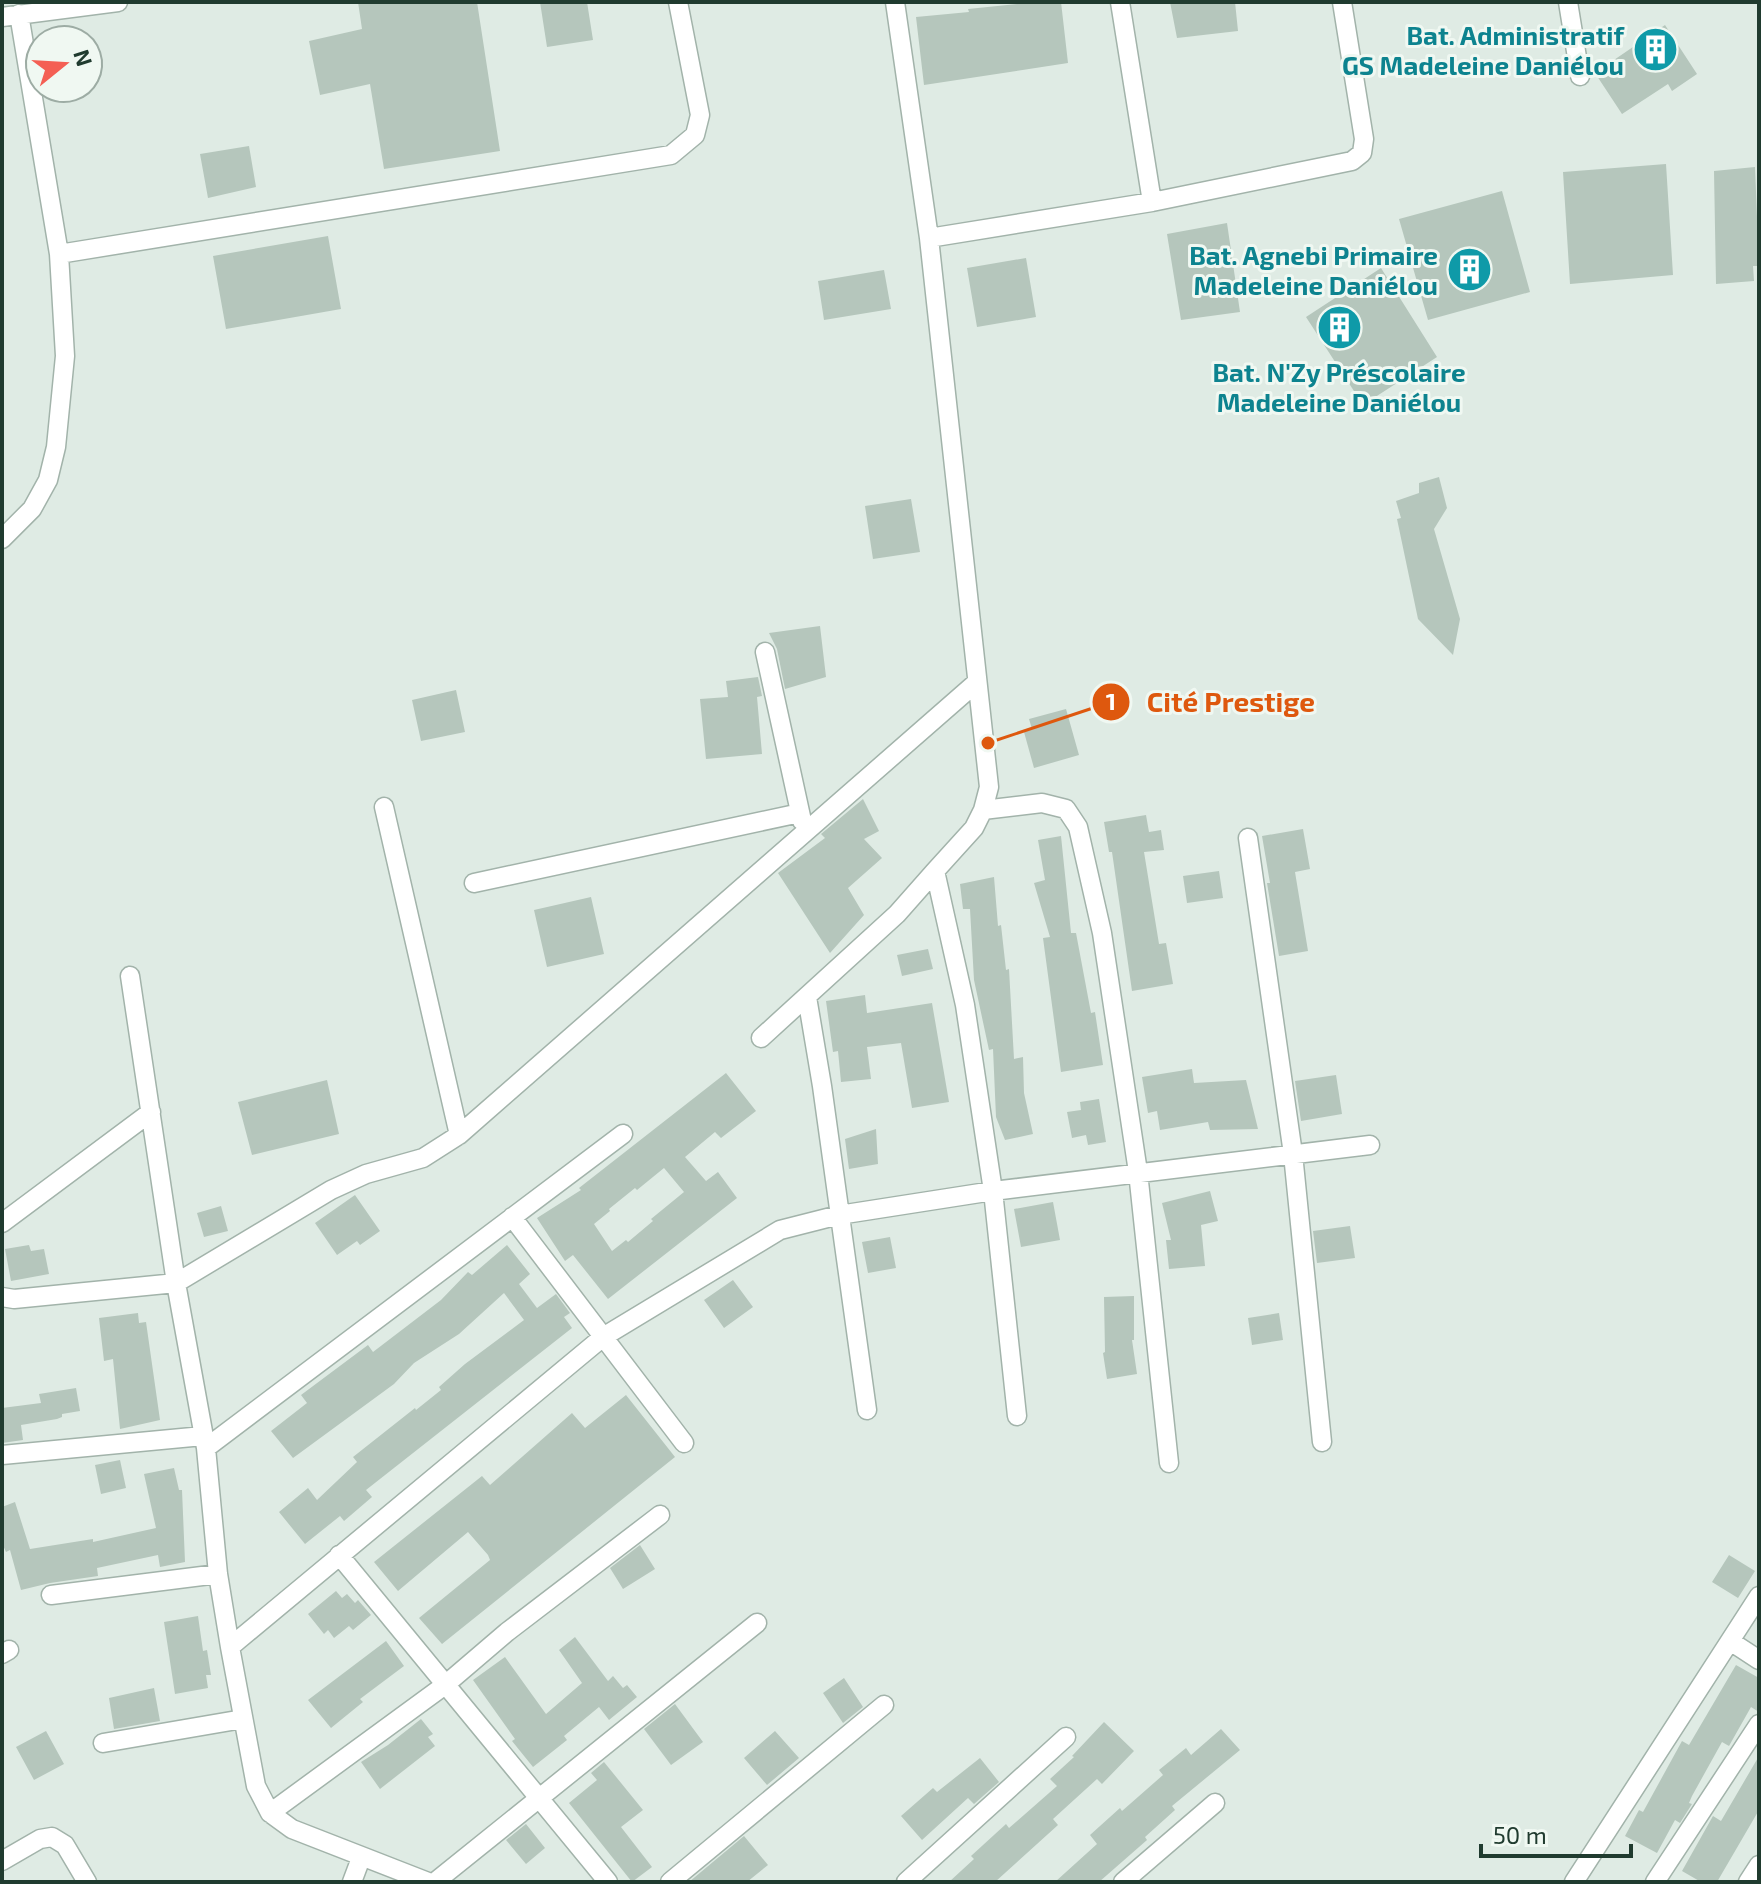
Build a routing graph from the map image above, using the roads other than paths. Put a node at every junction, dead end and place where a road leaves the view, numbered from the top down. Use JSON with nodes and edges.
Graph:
{"nodes":[{"id":1,"x":118,"y":2,"type":"edge"},
{"id":2,"x":678,"y":2,"type":"edge"},
{"id":3,"x":895,"y":2,"type":"edge"},
{"id":4,"x":1120,"y":2,"type":"edge"},
{"id":5,"x":1342,"y":2,"type":"edge"},
{"id":6,"x":1568,"y":2,"type":"edge"},
{"id":7,"x":11,"y":16,"type":"edge"},
{"id":8,"x":1580,"y":76,"type":"dead end"},
{"id":9,"x":1152,"y":202,"type":"junction"},
{"id":10,"x":929,"y":238,"type":"junction"},
{"id":11,"x":59,"y":254,"type":"junction"},
{"id":12,"x":2,"y":539,"type":"edge"},
{"id":13,"x":765,"y":652,"type":"dead end"},
{"id":14,"x":977,"y":682,"type":"junction"},
{"id":15,"x":384,"y":807,"type":"dead end"},
{"id":16,"x":983,"y":810,"type":"junction"},
{"id":17,"x":800,"y":813,"type":"junction"},
{"id":18,"x":805,"y":833,"type":"junction"},
{"id":19,"x":1248,"y":838,"type":"dead end"},
{"id":20,"x":935,"y":871,"type":"junction"},
{"id":21,"x":474,"y":883,"type":"dead end"},
{"id":22,"x":130,"y":976,"type":"dead end"},
{"id":23,"x":807,"y":997,"type":"junction"},
{"id":24,"x":761,"y":1038,"type":"dead end"},
{"id":25,"x":151,"y":1112,"type":"junction"},
{"id":26,"x":623,"y":1134,"type":"dead end"},
{"id":27,"x":459,"y":1135,"type":"junction"},
{"id":28,"x":1370,"y":1145,"type":"dead end"},
{"id":29,"x":1293,"y":1154,"type":"junction"},
{"id":30,"x":1138,"y":1172,"type":"junction"},
{"id":31,"x":993,"y":1191,"type":"junction"},
{"id":32,"x":839,"y":1215,"type":"junction"},
{"id":33,"x":512,"y":1217,"type":"junction"},
{"id":34,"x":2,"y":1223,"type":"edge"},
{"id":35,"x":176,"y":1283,"type":"junction"},
{"id":36,"x":2,"y":1297,"type":"edge"},
{"id":37,"x":603,"y":1337,"type":"junction"},
{"id":38,"x":867,"y":1410,"type":"dead end"},
{"id":39,"x":1017,"y":1416,"type":"dead end"},
{"id":40,"x":204,"y":1442,"type":"junction"},
{"id":41,"x":1322,"y":1442,"type":"dead end"},
{"id":42,"x":684,"y":1443,"type":"dead end"},
{"id":43,"x":2,"y":1455,"type":"edge"},
{"id":44,"x":1169,"y":1463,"type":"dead end"},
{"id":45,"x":660,"y":1515,"type":"dead end"},
{"id":46,"x":339,"y":1555,"type":"junction"},
{"id":47,"x":218,"y":1574,"type":"junction"},
{"id":48,"x":51,"y":1595,"type":"dead end"},
{"id":49,"x":1759,"y":1596,"type":"edge"},
{"id":50,"x":757,"y":1623,"type":"dead end"},
{"id":51,"x":1730,"y":1641,"type":"junction"},
{"id":52,"x":230,"y":1647,"type":"junction"},
{"id":53,"x":1759,"y":1660,"type":"edge"},
{"id":54,"x":445,"y":1685,"type":"junction"},
{"id":55,"x":884,"y":1705,"type":"dead end"},
{"id":56,"x":243,"y":1719,"type":"junction"},
{"id":57,"x":1759,"y":1724,"type":"edge"},
{"id":58,"x":1066,"y":1737,"type":"dead end"},
{"id":59,"x":103,"y":1743,"type":"dead end"},
{"id":60,"x":538,"y":1799,"type":"junction"},
{"id":61,"x":1215,"y":1803,"type":"dead end"},
{"id":62,"x":270,"y":1813,"type":"junction"},
{"id":63,"x":361,"y":1858,"type":"junction"},
{"id":64,"x":2,"y":1861,"type":"edge"},
{"id":65,"x":1759,"y":1865,"type":"edge"},
{"id":66,"x":87,"y":1882,"type":"edge"},
{"id":67,"x":352,"y":1882,"type":"edge"},
{"id":68,"x":428,"y":1882,"type":"edge"},
{"id":69,"x":435,"y":1882,"type":"edge"},
{"id":70,"x":608,"y":1882,"type":"edge"},
{"id":71,"x":670,"y":1882,"type":"edge"},
{"id":72,"x":906,"y":1882,"type":"edge"},
{"id":73,"x":1123,"y":1882,"type":"edge"},
{"id":74,"x":1574,"y":1882,"type":"edge"},
{"id":75,"x":1655,"y":1882,"type":"edge"},
{"id":76,"x":1748,"y":1882,"type":"edge"}],
"edges":[{"from":1,"to":7,"type":"street"},
{"from":2,"to":11,"type":"street"},
{"from":3,"to":10,"type":"street"},
{"from":4,"to":9,"type":"street"},
{"from":5,"to":9,"type":"street"},
{"from":6,"to":8,"type":"street"},
{"from":7,"to":11,"type":"street"},
{"from":9,"to":10,"type":"street"},
{"from":10,"to":14,"type":"street"},
{"from":11,"to":12,"type":"street"},
{"from":13,"to":17,"type":"street"},
{"from":14,"to":16,"type":"street"},
{"from":14,"to":18,"type":"street"},
{"from":15,"to":27,"type":"street"},
{"from":16,"to":20,"type":"street"},
{"from":16,"to":30,"type":"street"},
{"from":17,"to":18,"type":"street"},
{"from":17,"to":21,"type":"street"},
{"from":18,"to":27,"type":"street"},
{"from":19,"to":29,"type":"street"},
{"from":20,"to":23,"type":"street"},
{"from":20,"to":31,"type":"street"},
{"from":22,"to":25,"type":"street"},
{"from":23,"to":24,"type":"street"},
{"from":23,"to":32,"type":"street"},
{"from":25,"to":34,"type":"street"},
{"from":25,"to":35,"type":"street"},
{"from":26,"to":33,"type":"street"},
{"from":27,"to":35,"type":"street"},
{"from":28,"to":29,"type":"street"},
{"from":29,"to":30,"type":"street"},
{"from":29,"to":41,"type":"street"},
{"from":30,"to":31,"type":"street"},
{"from":30,"to":44,"type":"street"},
{"from":31,"to":32,"type":"street"},
{"from":31,"to":39,"type":"street"},
{"from":32,"to":37,"type":"street"},
{"from":32,"to":38,"type":"street"},
{"from":33,"to":37,"type":"street"},
{"from":33,"to":40,"type":"street"},
{"from":35,"to":36,"type":"street"},
{"from":35,"to":40,"type":"street"},
{"from":37,"to":42,"type":"street"},
{"from":37,"to":46,"type":"street"},
{"from":40,"to":43,"type":"street"},
{"from":40,"to":47,"type":"street"},
{"from":45,"to":54,"type":"street"},
{"from":46,"to":52,"type":"street"},
{"from":46,"to":54,"type":"street"},
{"from":47,"to":48,"type":"street"},
{"from":47,"to":52,"type":"street"},
{"from":49,"to":51,"type":"street"},
{"from":50,"to":60,"type":"street"},
{"from":51,"to":53,"type":"street"},
{"from":51,"to":74,"type":"street"},
{"from":52,"to":56,"type":"street"},
{"from":54,"to":60,"type":"street"},
{"from":54,"to":62,"type":"street"},
{"from":55,"to":71,"type":"street"},
{"from":56,"to":59,"type":"street"},
{"from":56,"to":62,"type":"street"},
{"from":57,"to":75,"type":"street"},
{"from":58,"to":72,"type":"street"},
{"from":60,"to":69,"type":"street"},
{"from":60,"to":70,"type":"street"},
{"from":61,"to":73,"type":"street"},
{"from":62,"to":63,"type":"street"},
{"from":63,"to":67,"type":"street"},
{"from":63,"to":68,"type":"street"},
{"from":64,"to":66,"type":"street"},
{"from":65,"to":76,"type":"street"}]}
